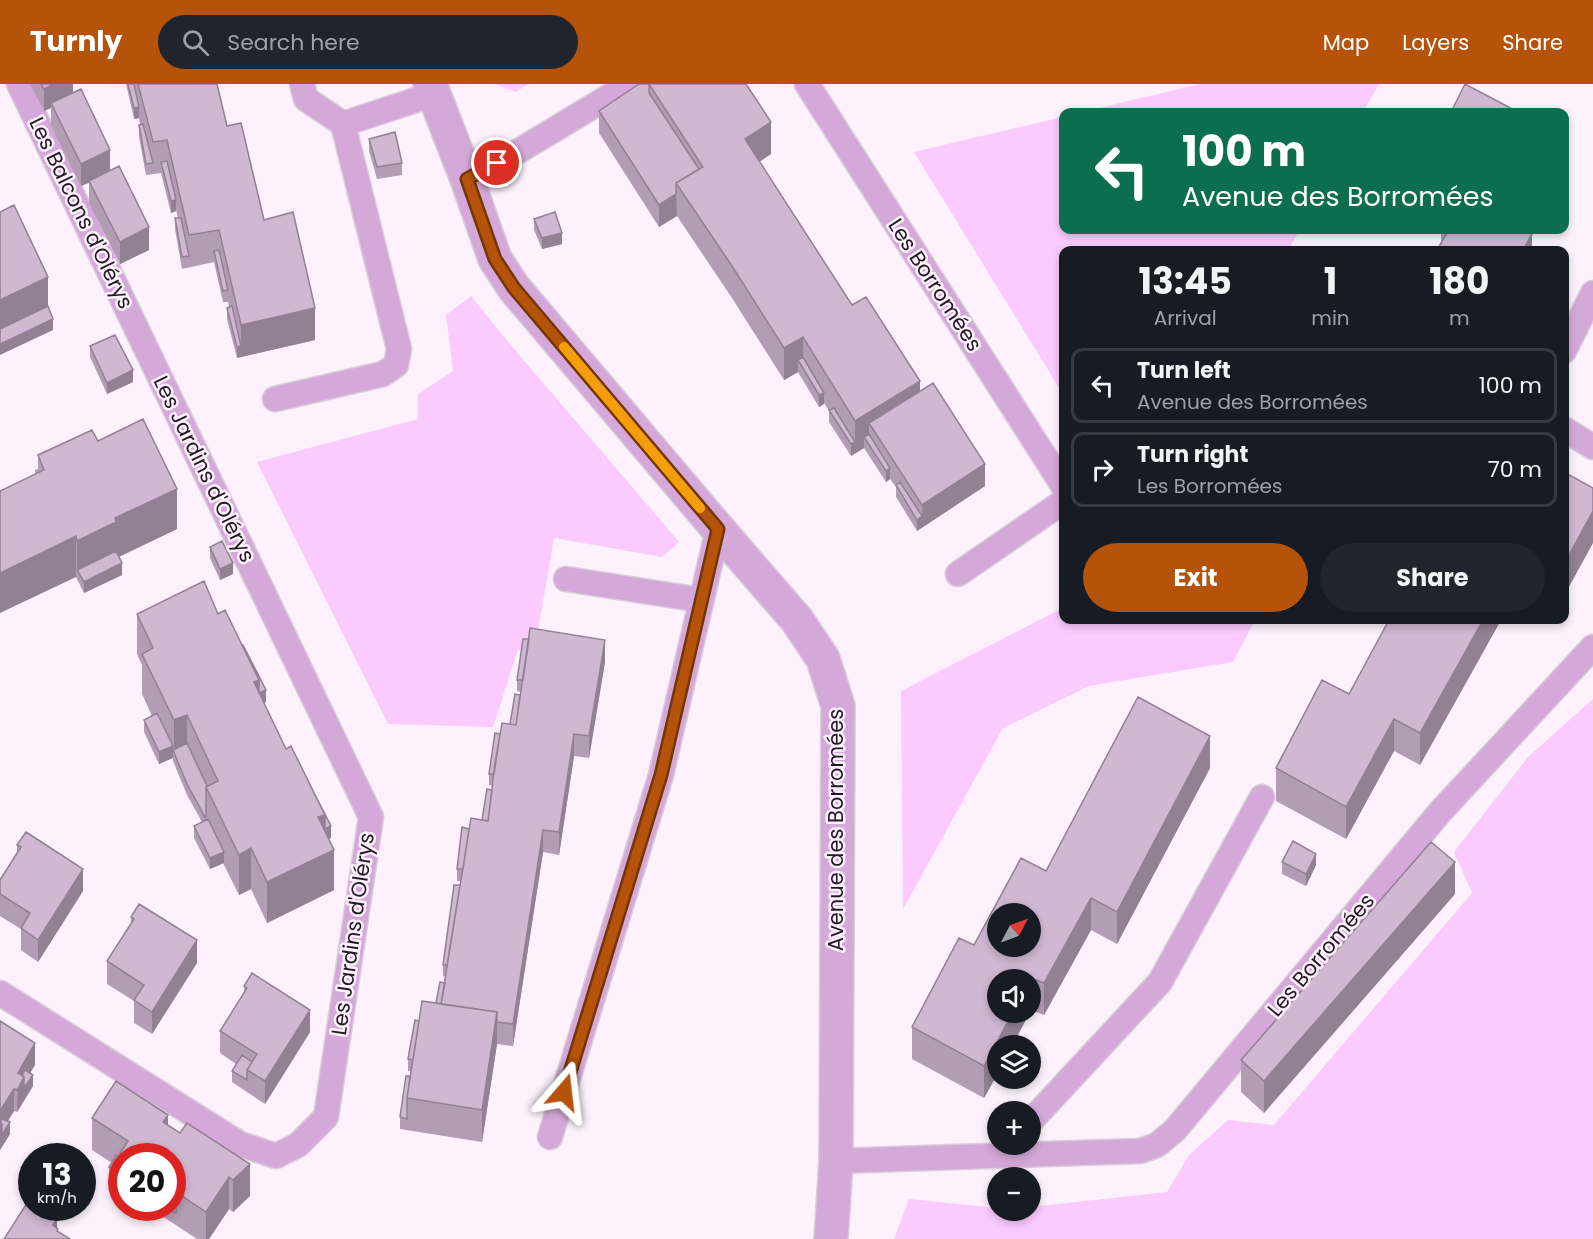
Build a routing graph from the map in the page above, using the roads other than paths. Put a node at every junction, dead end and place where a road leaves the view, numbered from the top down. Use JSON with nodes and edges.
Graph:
{"nodes":[{"id":1,"x":19,"y":84,"type":"edge"},
{"id":2,"x":302,"y":84,"type":"edge"},
{"id":3,"x":630,"y":84,"type":"edge"},
{"id":4,"x":807,"y":84,"type":"edge"},
{"id":5,"x":432,"y":89,"type":"edge"},
{"id":6,"x":344,"y":124,"type":"junction"},
{"id":7,"x":467,"y":179,"type":"junction"},
{"id":8,"x":1593,"y":293,"type":"edge"},
{"id":9,"x":1569,"y":341,"type":"edge"},
{"id":10,"x":143,"y":343,"type":"joint"},
{"id":11,"x":275,"y":399,"type":"dead end"},
{"id":12,"x":1569,"y":432,"type":"edge"},
{"id":13,"x":1593,"y":447,"type":"edge"},
{"id":14,"x":1059,"y":479,"type":"edge"},
{"id":15,"x":1059,"y":504,"type":"edge"},
{"id":16,"x":718,"y":529,"type":"junction"},
{"id":17,"x":958,"y":574,"type":"dead end"},
{"id":18,"x":566,"y":579,"type":"dead end"},
{"id":19,"x":701,"y":600,"type":"junction"},
{"id":20,"x":1593,"y":647,"type":"edge"},
{"id":21,"x":1262,"y":797,"type":"dead end"},
{"id":22,"x":0,"y":993,"type":"edge"},
{"id":23,"x":1041,"y":1110,"type":"edge"},
{"id":24,"x":550,"y":1137,"type":"dead end"},
{"id":25,"x":1041,"y":1150,"type":"edge"},
{"id":26,"x":987,"y":1151,"type":"edge"},
{"id":27,"x":836,"y":1161,"type":"junction"},
{"id":28,"x":831,"y":1239,"type":"edge"}],
"edges":[{"from":1,"to":10,"type":"lane","name":"Les Balcons d'Olérys"},
{"from":2,"to":6,"type":"lane"},
{"from":3,"to":7,"type":"lane"},
{"from":4,"to":14,"type":"lane","name":"Les Borromées"},
{"from":5,"to":6,"type":"lane"},
{"from":5,"to":7,"type":"street","name":"Avenue des Borromées"},
{"from":6,"to":11,"type":"lane"},
{"from":7,"to":16,"type":"street","name":"Avenue des Borromées"},
{"from":8,"to":9,"type":"lane"},
{"from":10,"to":22,"type":"lane","name":"Les Jardins d'Olérys"},
{"from":12,"to":13,"type":"lane"},
{"from":15,"to":17,"type":"lane"},
{"from":16,"to":19,"type":"lane"},
{"from":16,"to":27,"type":"street","name":"Avenue des Borromées"},
{"from":18,"to":19,"type":"lane"},
{"from":19,"to":24,"type":"lane"},
{"from":20,"to":25,"type":"lane","name":"Les Borromées"},
{"from":21,"to":23,"type":"lane"},
{"from":26,"to":27,"type":"lane","name":"Les Borromées"},
{"from":27,"to":28,"type":"street","name":"Avenue des Borromées"}]}
